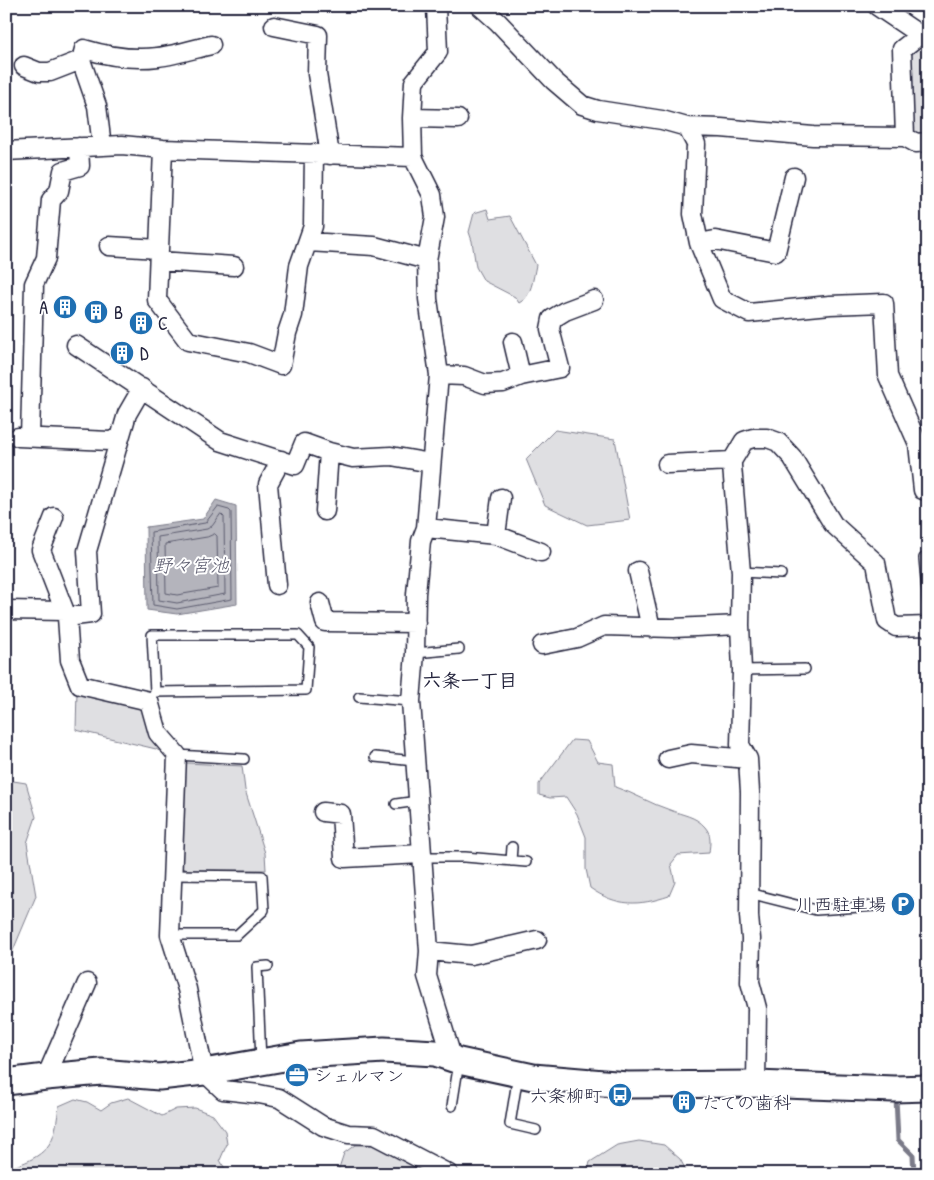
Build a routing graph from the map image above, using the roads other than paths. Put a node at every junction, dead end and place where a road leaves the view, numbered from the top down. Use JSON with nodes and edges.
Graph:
{"nodes":[{"id":1,"x":436,"y":6,"type":"edge"},
{"id":2,"x":480,"y":6,"type":"edge"},
{"id":3,"x":877,"y":6,"type":"edge"},
{"id":4,"x":274,"y":26,"type":"dead end"},
{"id":5,"x":924,"y":35,"type":"edge"},
{"id":6,"x":211,"y":45,"type":"dead end"},
{"id":7,"x":82,"y":60,"type":"junction"},
{"id":8,"x":24,"y":66,"type":"dead end"},
{"id":9,"x":412,"y":118,"type":"junction"},
{"id":10,"x":458,"y":119,"type":"dead end"},
{"id":11,"x":687,"y":128,"type":"junction"},
{"id":12,"x":905,"y":136,"type":"junction"},
{"id":13,"x":928,"y":142,"type":"edge"},
{"id":14,"x":102,"y":146,"type":"junction"},
{"id":15,"x":79,"y":148,"type":"junction"},
{"id":16,"x":163,"y":149,"type":"junction"},
{"id":17,"x":6,"y":151,"type":"edge"},
{"id":18,"x":322,"y":154,"type":"junction"},
{"id":19,"x":413,"y":157,"type":"junction"},
{"id":20,"x":794,"y":177,"type":"dead end"},
{"id":21,"x":308,"y":242,"type":"junction"},
{"id":22,"x":699,"y":243,"type":"junction"},
{"id":23,"x":109,"y":246,"type":"dead end"},
{"id":24,"x":159,"y":255,"type":"junction"},
{"id":25,"x":427,"y":260,"type":"junction"},
{"id":26,"x":234,"y":266,"type":"dead end"},
{"id":27,"x":594,"y":300,"type":"dead end"},
{"id":28,"x":514,"y":342,"type":"dead end"},
{"id":29,"x":76,"y":345,"type":"dead end"},
{"id":30,"x":439,"y":375,"type":"junction"},
{"id":31,"x":521,"y":376,"type":"junction"},
{"id":32,"x":142,"y":388,"type":"junction"},
{"id":33,"x":119,"y":438,"type":"junction"},
{"id":34,"x":329,"y":452,"type":"junction"},
{"id":35,"x":281,"y":460,"type":"junction"},
{"id":36,"x":732,"y":461,"type":"junction"},
{"id":37,"x":431,"y":463,"type":"junction"},
{"id":38,"x":667,"y":464,"type":"dead end"},
{"id":39,"x":928,"y":492,"type":"edge"},
{"id":40,"x":500,"y":498,"type":"dead end"},
{"id":41,"x":325,"y":511,"type":"dead end"},
{"id":42,"x":54,"y":517,"type":"dead end"},
{"id":43,"x":426,"y":528,"type":"junction"},
{"id":44,"x":496,"y":535,"type":"junction"},
{"id":45,"x":541,"y":552,"type":"dead end"},
{"id":46,"x":924,"y":558,"type":"dead end"},
{"id":47,"x":638,"y":572,"type":"dead end"},
{"id":48,"x":741,"y":572,"type":"junction"},
{"id":49,"x":781,"y":574,"type":"dead end"},
{"id":50,"x":278,"y":585,"type":"dead end"},
{"id":51,"x":320,"y":603,"type":"dead end"},
{"id":52,"x":928,"y":603,"type":"edge"},
{"id":53,"x":6,"y":610,"type":"edge"},
{"id":54,"x":66,"y":614,"type":"junction"},
{"id":55,"x":416,"y":623,"type":"junction"},
{"id":56,"x":740,"y":624,"type":"junction"},
{"id":57,"x":928,"y":626,"type":"edge"},
{"id":58,"x":651,"y":628,"type":"junction"},
{"id":59,"x":542,"y":645,"type":"dead end"},
{"id":60,"x":459,"y":649,"type":"dead end"},
{"id":61,"x":416,"y":653,"type":"junction"},
{"id":62,"x":805,"y":669,"type":"dead end"},
{"id":63,"x":742,"y":670,"type":"junction"},
{"id":64,"x":152,"y":696,"type":"junction"},
{"id":65,"x":359,"y":697,"type":"dead end"},
{"id":66,"x":411,"y":701,"type":"junction"},
{"id":67,"x":177,"y":755,"type":"junction"},
{"id":68,"x":376,"y":757,"type":"dead end"},
{"id":69,"x":668,"y":758,"type":"dead end"},
{"id":70,"x":244,"y":759,"type":"dead end"},
{"id":71,"x":748,"y":759,"type":"junction"},
{"id":72,"x":415,"y":761,"type":"junction"},
{"id":73,"x":418,"y":801,"type":"junction"},
{"id":74,"x":396,"y":804,"type":"dead end"},
{"id":75,"x":324,"y":812,"type":"dead end"},
{"id":76,"x":512,"y":848,"type":"dead end"},
{"id":77,"x":422,"y":856,"type":"junction"},
{"id":78,"x":511,"y":861,"type":"junction"},
{"id":79,"x":526,"y":862,"type":"dead end"},
{"id":80,"x":173,"y":875,"type":"junction"},
{"id":81,"x":749,"y":893,"type":"junction"},
{"id":82,"x":875,"y":906,"type":"dead end"},
{"id":83,"x":170,"y":935,"type":"junction"},
{"id":84,"x":537,"y":940,"type":"dead end"},
{"id":85,"x":429,"y":951,"type":"junction"},
{"id":86,"x":268,"y":966,"type":"dead end"},
{"id":87,"x":87,"y":983,"type":"dead end"},
{"id":88,"x":456,"y":1059,"type":"junction"},
{"id":89,"x":261,"y":1062,"type":"junction"},
{"id":90,"x":204,"y":1072,"type":"junction"},
{"id":91,"x":518,"y":1073,"type":"junction"},
{"id":92,"x":46,"y":1077,"type":"junction"},
{"id":93,"x":6,"y":1082,"type":"edge"},
{"id":94,"x":756,"y":1084,"type":"junction"},
{"id":95,"x":928,"y":1088,"type":"edge"},
{"id":96,"x":452,"y":1106,"type":"dead end"},
{"id":97,"x":536,"y":1130,"type":"dead end"},
{"id":98,"x":449,"y":1174,"type":"edge"}],
"edges":[{"from":1,"to":9,"type":"street"},
{"from":2,"to":11,"type":"street"},
{"from":3,"to":5,"type":"street"},
{"from":4,"to":18,"type":"street"},
{"from":5,"to":12,"type":"street"},
{"from":6,"to":7,"type":"street"},
{"from":7,"to":8,"type":"street"},
{"from":7,"to":14,"type":"street"},
{"from":9,"to":10,"type":"street"},
{"from":9,"to":19,"type":"street"},
{"from":11,"to":12,"type":"street"},
{"from":11,"to":22,"type":"street"},
{"from":12,"to":13,"type":"street"},
{"from":14,"to":15,"type":"street"},
{"from":14,"to":16,"type":"street"},
{"from":15,"to":17,"type":"street"},
{"from":15,"to":33,"type":"street"},
{"from":16,"to":18,"type":"street"},
{"from":16,"to":24,"type":"street"},
{"from":18,"to":19,"type":"street"},
{"from":18,"to":21,"type":"street"},
{"from":19,"to":25,"type":"street"},
{"from":20,"to":22,"type":"street"},
{"from":21,"to":24,"type":"street"},
{"from":21,"to":25,"type":"street"},
{"from":22,"to":39,"type":"street"},
{"from":23,"to":24,"type":"street"},
{"from":24,"to":26,"type":"street"},
{"from":25,"to":30,"type":"street"},
{"from":27,"to":31,"type":"street"},
{"from":28,"to":31,"type":"street"},
{"from":29,"to":32,"type":"street"},
{"from":30,"to":31,"type":"street"},
{"from":30,"to":37,"type":"street"},
{"from":32,"to":33,"type":"street"},
{"from":32,"to":35,"type":"street"},
{"from":33,"to":54,"type":"street"},
{"from":34,"to":35,"type":"street"},
{"from":34,"to":37,"type":"street"},
{"from":34,"to":41,"type":"street"},
{"from":35,"to":50,"type":"street"},
{"from":36,"to":38,"type":"street"},
{"from":36,"to":48,"type":"street"},
{"from":36,"to":57,"type":"street"},
{"from":37,"to":43,"type":"street"},
{"from":40,"to":44,"type":"street"},
{"from":42,"to":54,"type":"street"},
{"from":43,"to":44,"type":"street"},
{"from":43,"to":55,"type":"street"},
{"from":44,"to":45,"type":"street"},
{"from":46,"to":52,"type":"lane"},
{"from":47,"to":58,"type":"street"},
{"from":48,"to":49,"type":"lane"},
{"from":48,"to":56,"type":"street"},
{"from":51,"to":55,"type":"street"},
{"from":53,"to":54,"type":"street"},
{"from":54,"to":64,"type":"street"},
{"from":55,"to":61,"type":"street"},
{"from":56,"to":58,"type":"street"},
{"from":56,"to":63,"type":"street"},
{"from":58,"to":59,"type":"street"},
{"from":60,"to":61,"type":"lane"},
{"from":61,"to":66,"type":"street"},
{"from":62,"to":63,"type":"lane"},
{"from":63,"to":71,"type":"street"},
{"from":64,"to":64,"type":"lane"},
{"from":64,"to":67,"type":"street"},
{"from":65,"to":66,"type":"lane"},
{"from":66,"to":72,"type":"street"},
{"from":67,"to":70,"type":"lane"},
{"from":67,"to":80,"type":"street"},
{"from":68,"to":72,"type":"lane"},
{"from":69,"to":71,"type":"street"},
{"from":71,"to":81,"type":"street"},
{"from":72,"to":73,"type":"street"},
{"from":73,"to":74,"type":"lane"},
{"from":73,"to":77,"type":"street"},
{"from":75,"to":77,"type":"street"},
{"from":76,"to":78,"type":"lane"},
{"from":77,"to":78,"type":"lane"},
{"from":77,"to":85,"type":"street"},
{"from":78,"to":79,"type":"lane"},
{"from":80,"to":83,"type":"street"},
{"from":80,"to":83,"type":"lane"},
{"from":81,"to":82,"type":"lane"},
{"from":81,"to":94,"type":"street"},
{"from":83,"to":90,"type":"street"},
{"from":84,"to":85,"type":"street"},
{"from":85,"to":88,"type":"street"},
{"from":86,"to":89,"type":"lane"},
{"from":87,"to":92,"type":"street"},
{"from":88,"to":89,"type":"street"},
{"from":88,"to":91,"type":"street"},
{"from":88,"to":96,"type":"lane"},
{"from":89,"to":90,"type":"street"},
{"from":90,"to":92,"type":"street"},
{"from":90,"to":98,"type":"street"},
{"from":91,"to":94,"type":"street"},
{"from":91,"to":97,"type":"lane"},
{"from":92,"to":93,"type":"street"},
{"from":94,"to":95,"type":"street"}]}
